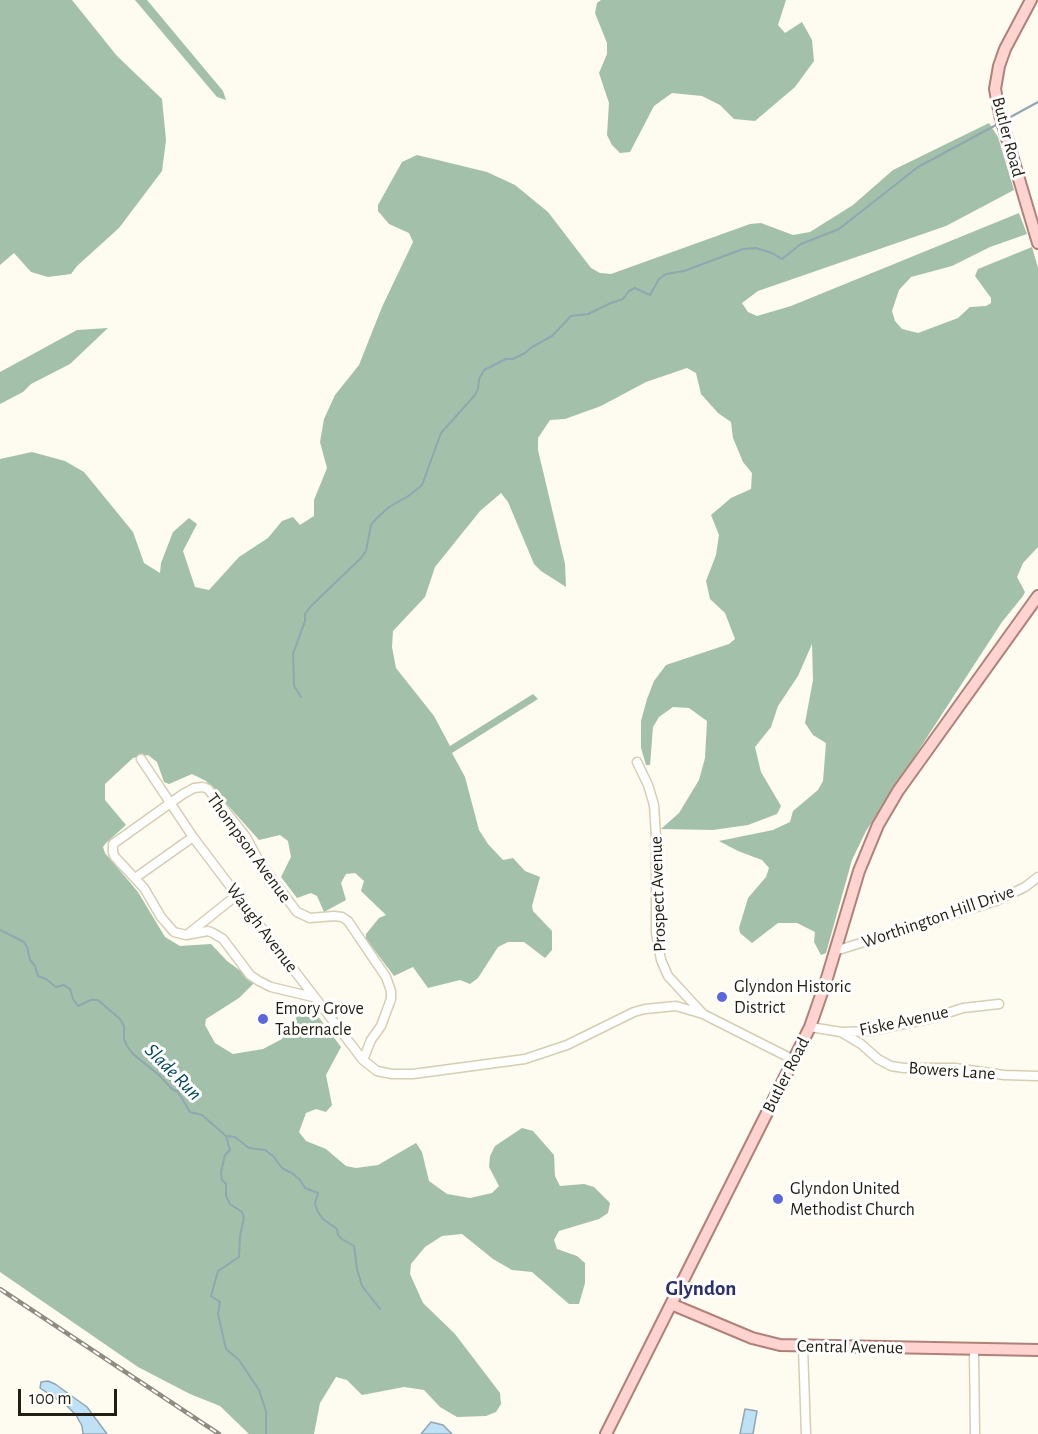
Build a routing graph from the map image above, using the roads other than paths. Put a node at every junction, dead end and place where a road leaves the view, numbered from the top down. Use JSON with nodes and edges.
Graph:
{"nodes":[{"id":1,"x":1031,"y":0,"type":"edge"},
{"id":2,"x":1038,"y":243,"type":"edge"},
{"id":3,"x":1038,"y":596,"type":"edge"},
{"id":4,"x":141,"y":759,"type":"dead end"},
{"id":5,"x":637,"y":762,"type":"dead end"},
{"id":6,"x":170,"y":805,"type":"junction"},
{"id":7,"x":193,"y":837,"type":"junction"},
{"id":8,"x":1038,"y":877,"type":"edge"},
{"id":9,"x":135,"y":878,"type":"junction"},
{"id":10,"x":237,"y":895,"type":"junction"},
{"id":11,"x":186,"y":936,"type":"junction"},
{"id":12,"x":835,"y":951,"type":"junction"},
{"id":13,"x":314,"y":997,"type":"junction"},
{"id":14,"x":999,"y":1004,"type":"dead end"},
{"id":15,"x":703,"y":1014,"type":"junction"},
{"id":16,"x":810,"y":1027,"type":"junction"},
{"id":17,"x":841,"y":1032,"type":"junction"},
{"id":18,"x":363,"y":1060,"type":"junction"},
{"id":19,"x":794,"y":1060,"type":"junction"},
{"id":20,"x":1038,"y":1076,"type":"edge"},
{"id":21,"x":671,"y":1304,"type":"junction"},
{"id":22,"x":803,"y":1347,"type":"junction"},
{"id":23,"x":974,"y":1350,"type":"junction"},
{"id":24,"x":1038,"y":1350,"type":"edge"},
{"id":25,"x":606,"y":1434,"type":"edge"},
{"id":26,"x":806,"y":1434,"type":"edge"},
{"id":27,"x":975,"y":1434,"type":"edge"}],
"edges":[{"from":1,"to":2,"type":"main road","name":"Butler Road"},
{"from":3,"to":12,"type":"main road","name":"Butler Road"},
{"from":4,"to":6,"type":"street","name":"Waugh Avenue"},
{"from":5,"to":15,"type":"street","name":"Prospect Avenue"},
{"from":6,"to":7,"type":"street","name":"Waugh Avenue"},
{"from":6,"to":9,"type":"street"},
{"from":6,"to":18,"type":"street","name":"Thompson Avenue"},
{"from":7,"to":9,"type":"street"},
{"from":7,"to":10,"type":"street","name":"Waugh Avenue"},
{"from":8,"to":12,"type":"street","name":"Worthington Hill Drive"},
{"from":9,"to":11,"type":"street"},
{"from":10,"to":11,"type":"street"},
{"from":10,"to":13,"type":"street","name":"Waugh Avenue"},
{"from":11,"to":13,"type":"street"},
{"from":12,"to":16,"type":"main road","name":"Butler Road"},
{"from":13,"to":18,"type":"street","name":"Waugh Avenue"},
{"from":14,"to":17,"type":"street","name":"Fiske Avenue"},
{"from":15,"to":18,"type":"street","name":"Waugh Avenue"},
{"from":15,"to":19,"type":"street"},
{"from":16,"to":17,"type":"street","name":"Fiske Avenue"},
{"from":16,"to":19,"type":"main road","name":"Butler Road"},
{"from":17,"to":20,"type":"street","name":"Bowers Lane"},
{"from":19,"to":21,"type":"main road","name":"Butler Road"},
{"from":21,"to":22,"type":"main road","name":"Central Avenue"},
{"from":21,"to":25,"type":"main road","name":"Butler Road"},
{"from":22,"to":23,"type":"main road","name":"Central Avenue"},
{"from":22,"to":26,"type":"street"},
{"from":23,"to":24,"type":"main road","name":"Central Avenue"},
{"from":23,"to":27,"type":"street"}]}
